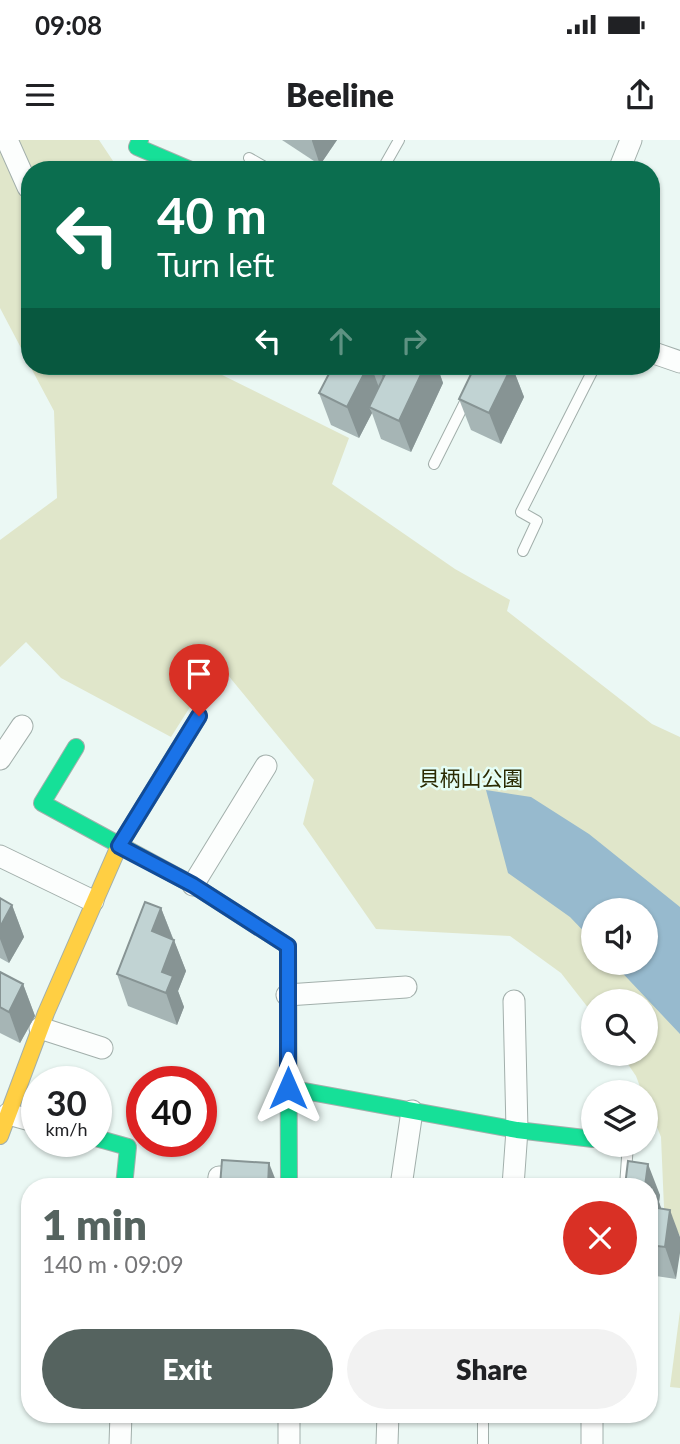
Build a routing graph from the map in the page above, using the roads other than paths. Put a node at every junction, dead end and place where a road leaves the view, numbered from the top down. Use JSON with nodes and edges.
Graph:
{"nodes":[{"id":1,"x":7,"y":140,"type":"edge"},
{"id":2,"x":140,"y":140,"type":"edge"},
{"id":3,"x":399,"y":140,"type":"edge"},
{"id":4,"x":631,"y":140,"type":"edge"},
{"id":5,"x":249,"y":158,"type":"dead end"},
{"id":6,"x":170,"y":161,"type":"edge"},
{"id":7,"x":254,"y":161,"type":"edge"},
{"id":8,"x":387,"y":161,"type":"edge"},
{"id":9,"x":623,"y":161,"type":"edge"},
{"id":10,"x":21,"y":171,"type":"edge"},
{"id":11,"x":660,"y":355,"type":"edge"},
{"id":12,"x":680,"y":362,"type":"edge"},
{"id":13,"x":590,"y":375,"type":"edge"},
{"id":14,"x":471,"y":390,"type":"edge"},
{"id":15,"x":434,"y":464,"type":"dead end"},
{"id":16,"x":523,"y":551,"type":"dead end"},
{"id":17,"x":199,"y":716,"type":"dead end"},
{"id":18,"x":22,"y":726,"type":"dead end"},
{"id":19,"x":76,"y":747,"type":"dead end"},
{"id":20,"x":0,"y":759,"type":"edge"},
{"id":21,"x":266,"y":766,"type":"dead end"},
{"id":22,"x":119,"y":846,"type":"junction"},
{"id":23,"x":0,"y":856,"type":"edge"},
{"id":24,"x":193,"y":885,"type":"junction"},
{"id":25,"x":93,"y":901,"type":"junction"},
{"id":26,"x":406,"y":987,"type":"dead end"},
{"id":27,"x":288,"y":995,"type":"junction"},
{"id":28,"x":514,"y":1001,"type":"dead end"},
{"id":29,"x":40,"y":1028,"type":"junction"},
{"id":30,"x":102,"y":1048,"type":"dead end"},
{"id":31,"x":288,"y":1088,"type":"junction"},
{"id":32,"x":412,"y":1111,"type":"junction"},
{"id":33,"x":8,"y":1114,"type":"junction"},
{"id":34,"x":21,"y":1118,"type":"edge"},
{"id":35,"x":517,"y":1130,"type":"junction"},
{"id":36,"x":0,"y":1136,"type":"edge"},
{"id":37,"x":581,"y":1138,"type":"edge"},
{"id":38,"x":112,"y":1142,"type":"edge"},
{"id":39,"x":627,"y":1157,"type":"edge"},
{"id":40,"x":125,"y":1178,"type":"edge"},
{"id":41,"x":279,"y":1178,"type":"edge"},
{"id":42,"x":402,"y":1178,"type":"edge"},
{"id":43,"x":514,"y":1178,"type":"edge"},
{"id":44,"x":626,"y":1178,"type":"edge"},
{"id":45,"x":121,"y":1423,"type":"edge"},
{"id":46,"x":289,"y":1423,"type":"edge"},
{"id":47,"x":388,"y":1423,"type":"edge"},
{"id":48,"x":483,"y":1423,"type":"edge"},
{"id":49,"x":592,"y":1423,"type":"edge"},
{"id":50,"x":120,"y":1444,"type":"edge"},
{"id":51,"x":289,"y":1444,"type":"edge"},
{"id":52,"x":387,"y":1444,"type":"edge"},
{"id":53,"x":482,"y":1444,"type":"edge"},
{"id":54,"x":592,"y":1444,"type":"edge"}],
"edges":[{"from":1,"to":10,"type":"street"},
{"from":2,"to":6,"type":"street"},
{"from":3,"to":8,"type":"lane"},
{"from":4,"to":9,"type":"street"},
{"from":5,"to":7,"type":"lane"},
{"from":11,"to":12,"type":"street"},
{"from":13,"to":16,"type":"lane"},
{"from":14,"to":15,"type":"lane"},
{"from":17,"to":22,"type":"street"},
{"from":18,"to":20,"type":"street"},
{"from":19,"to":22,"type":"street"},
{"from":21,"to":24,"type":"street"},
{"from":22,"to":24,"type":"street"},
{"from":22,"to":25,"type":"street"},
{"from":23,"to":25,"type":"street"},
{"from":24,"to":27,"type":"street"},
{"from":25,"to":29,"type":"street"},
{"from":26,"to":27,"type":"street"},
{"from":27,"to":31,"type":"street"},
{"from":28,"to":35,"type":"street"},
{"from":29,"to":30,"type":"street"},
{"from":29,"to":33,"type":"street"},
{"from":31,"to":32,"type":"street"},
{"from":31,"to":41,"type":"street"},
{"from":32,"to":35,"type":"street"},
{"from":32,"to":42,"type":"street"},
{"from":33,"to":34,"type":"street"},
{"from":33,"to":36,"type":"street"},
{"from":35,"to":37,"type":"street"},
{"from":35,"to":43,"type":"street"},
{"from":38,"to":40,"type":"street"},
{"from":39,"to":44,"type":"lane"},
{"from":45,"to":50,"type":"street"},
{"from":46,"to":51,"type":"street"},
{"from":47,"to":52,"type":"street"},
{"from":48,"to":53,"type":"lane"},
{"from":49,"to":54,"type":"street"}]}
